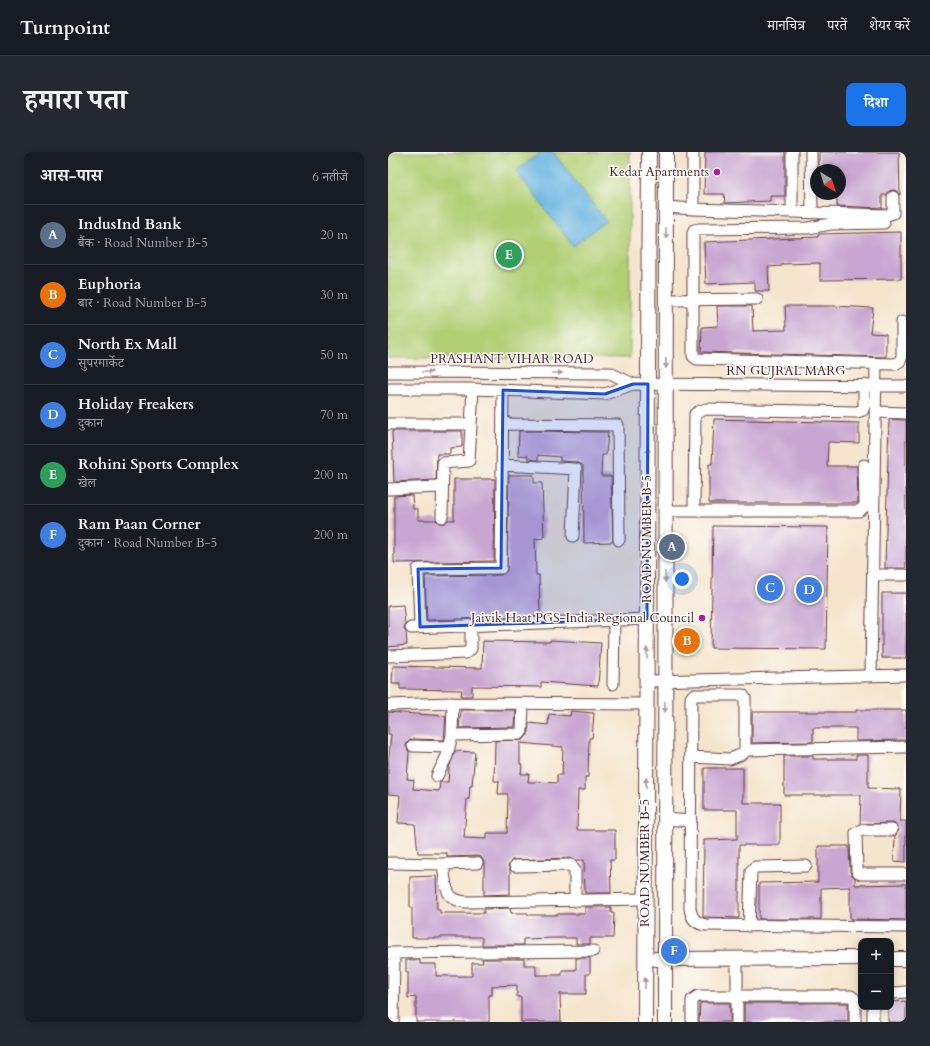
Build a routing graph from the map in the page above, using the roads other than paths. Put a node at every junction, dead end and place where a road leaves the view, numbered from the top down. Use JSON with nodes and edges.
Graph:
{"nodes":[{"id":1,"x":649,"y":152,"type":"edge"},
{"id":2,"x":666,"y":152,"type":"edge"},
{"id":3,"x":694,"y":152,"type":"edge"},
{"id":4,"x":792,"y":152,"type":"edge"},
{"id":5,"x":811,"y":152,"type":"edge"},
{"id":6,"x":893,"y":197,"type":"dead end"},
{"id":7,"x":666,"y":207,"type":"junction"},
{"id":8,"x":693,"y":209,"type":"junction"},
{"id":9,"x":792,"y":212,"type":"junction"},
{"id":10,"x":812,"y":212,"type":"junction"},
{"id":11,"x":884,"y":223,"type":"dead end"},
{"id":12,"x":757,"y":299,"type":"dead end"},
{"id":13,"x":666,"y":300,"type":"junction"},
{"id":14,"x":692,"y":300,"type":"junction"},
{"id":15,"x":902,"y":322,"type":"dead end"},
{"id":16,"x":876,"y":364,"type":"junction"},
{"id":17,"x":388,"y":372,"type":"edge"},
{"id":18,"x":633,"y":384,"type":"junction"},
{"id":19,"x":648,"y":384,"type":"junction"},
{"id":20,"x":666,"y":384,"type":"junction"},
{"id":21,"x":864,"y":385,"type":"junction"},
{"id":22,"x":876,"y":385,"type":"junction"},
{"id":23,"x":906,"y":386,"type":"edge"},
{"id":24,"x":388,"y":389,"type":"edge"},
{"id":25,"x":473,"y":389,"type":"junction"},
{"id":26,"x":503,"y":390,"type":"junction"},
{"id":27,"x":876,"y":412,"type":"junction"},
{"id":28,"x":906,"y":413,"type":"edge"},
{"id":29,"x":388,"y":424,"type":"edge"},
{"id":30,"x":471,"y":424,"type":"junction"},
{"id":31,"x":503,"y":424,"type":"junction"},
{"id":32,"x":864,"y":465,"type":"dead end"},
{"id":33,"x":502,"y":466,"type":"junction"},
{"id":34,"x":442,"y":487,"type":"junction"},
{"id":35,"x":388,"y":489,"type":"edge"},
{"id":36,"x":666,"y":510,"type":"junction"},
{"id":37,"x":694,"y":511,"type":"junction"},
{"id":38,"x":442,"y":517,"type":"dead end"},
{"id":39,"x":573,"y":536,"type":"dead end"},
{"id":40,"x":619,"y":540,"type":"dead end"},
{"id":41,"x":873,"y":575,"type":"junction"},
{"id":42,"x":906,"y":575,"type":"edge"},
{"id":43,"x":647,"y":619,"type":"junction"},
{"id":44,"x":614,"y":621,"type":"junction"},
{"id":45,"x":471,"y":625,"type":"junction"},
{"id":46,"x":388,"y":656,"type":"edge"},
{"id":47,"x":871,"y":675,"type":"junction"},
{"id":48,"x":906,"y":675,"type":"edge"},
{"id":49,"x":665,"y":680,"type":"junction"},
{"id":50,"x":647,"y":681,"type":"junction"},
{"id":51,"x":612,"y":684,"type":"dead end"},
{"id":52,"x":453,"y":703,"type":"junction"},
{"id":53,"x":523,"y":704,"type":"junction"},
{"id":54,"x":646,"y":704,"type":"junction"},
{"id":55,"x":388,"y":705,"type":"edge"},
{"id":56,"x":452,"y":735,"type":"junction"},
{"id":57,"x":413,"y":746,"type":"dead end"},
{"id":58,"x":449,"y":747,"type":"junction"},
{"id":59,"x":906,"y":747,"type":"edge"},
{"id":60,"x":746,"y":750,"type":"junction"},
{"id":61,"x":691,"y":757,"type":"junction"},
{"id":62,"x":437,"y":776,"type":"dead end"},
{"id":63,"x":665,"y":818,"type":"junction"},
{"id":64,"x":691,"y":821,"type":"junction"},
{"id":65,"x":892,"y":830,"type":"dead end"},
{"id":66,"x":388,"y":863,"type":"edge"},
{"id":67,"x":477,"y":863,"type":"dead end"},
{"id":68,"x":443,"y":864,"type":"junction"},
{"id":69,"x":515,"y":866,"type":"dead end"},
{"id":70,"x":806,"y":866,"type":"dead end"},
{"id":71,"x":906,"y":874,"type":"edge"},
{"id":72,"x":645,"y":899,"type":"junction"},
{"id":73,"x":576,"y":900,"type":"junction"},
{"id":74,"x":749,"y":926,"type":"junction"},
{"id":75,"x":906,"y":927,"type":"edge"},
{"id":76,"x":593,"y":951,"type":"dead end"},
{"id":77,"x":391,"y":953,"type":"edge"},
{"id":78,"x":858,"y":958,"type":"edge"},
{"id":79,"x":894,"y":958,"type":"edge"},
{"id":80,"x":645,"y":959,"type":"junction"},
{"id":81,"x":665,"y":959,"type":"junction"},
{"id":82,"x":737,"y":959,"type":"junction"},
{"id":83,"x":906,"y":959,"type":"edge"},
{"id":84,"x":894,"y":992,"type":"dead end"},
{"id":85,"x":906,"y":992,"type":"edge"},
{"id":86,"x":737,"y":996,"type":"junction"},
{"id":87,"x":873,"y":1010,"type":"edge"},
{"id":88,"x":393,"y":1022,"type":"edge"},
{"id":89,"x":645,"y":1022,"type":"edge"},
{"id":90,"x":664,"y":1022,"type":"edge"},
{"id":91,"x":692,"y":1022,"type":"edge"},
{"id":92,"x":737,"y":1022,"type":"edge"},
{"id":93,"x":855,"y":1022,"type":"edge"},
{"id":94,"x":873,"y":1022,"type":"edge"}],
"edges":[{"from":1,"to":19,"type":"street","name":"ROAD NUMBER B-5"},
{"from":2,"to":7,"type":"street"},
{"from":3,"to":8,"type":"street"},
{"from":4,"to":9,"type":"street"},
{"from":5,"to":10,"type":"street"},
{"from":6,"to":10,"type":"street"},
{"from":7,"to":8,"type":"street"},
{"from":7,"to":13,"type":"street","one_way":true},
{"from":8,"to":9,"type":"street"},
{"from":9,"to":10,"type":"street"},
{"from":11,"to":14,"type":"street"},
{"from":12,"to":14,"type":"street"},
{"from":13,"to":14,"type":"street"},
{"from":13,"to":20,"type":"street","one_way":true},
{"from":14,"to":16,"type":"street"},
{"from":15,"to":16,"type":"street"},
{"from":16,"to":22,"type":"street"},
{"from":17,"to":18,"type":"street","name":"PRASHANT VIHAR ROAD","one_way":true},
{"from":18,"to":19,"type":"street","name":"PRASHANT VIHAR ROAD"},
{"from":18,"to":26,"type":"street","name":"PRASHANT VIHAR ROAD"},
{"from":19,"to":20,"type":"street","name":"PRASHANT VIHAR ROAD"},
{"from":43,"to":19,"type":"street","name":"ROAD NUMBER B-5","one_way":true},
{"from":20,"to":21,"type":"street","name":"RN GUJRAL MARG"},
{"from":20,"to":36,"type":"street"},
{"from":21,"to":22,"type":"street","name":"RN GUJRAL MARG"},
{"from":21,"to":37,"type":"street"},
{"from":22,"to":23,"type":"street","name":"RN GUJRAL MARG"},
{"from":22,"to":27,"type":"street"},
{"from":24,"to":25,"type":"street","name":"PRASHANT VIHAR ROAD"},
{"from":25,"to":26,"type":"street","name":"PRASHANT VIHAR ROAD"},
{"from":25,"to":30,"type":"street"},
{"from":26,"to":31,"type":"street"},
{"from":27,"to":28,"type":"street"},
{"from":27,"to":41,"type":"street"},
{"from":29,"to":30,"type":"street"},
{"from":30,"to":34,"type":"street"},
{"from":31,"to":33,"type":"street"},
{"from":31,"to":40,"type":"street"},
{"from":32,"to":37,"type":"street"},
{"from":33,"to":39,"type":"street"},
{"from":33,"to":45,"type":"street"},
{"from":34,"to":35,"type":"street"},
{"from":34,"to":38,"type":"street"},
{"from":36,"to":37,"type":"street"},
{"from":36,"to":49,"type":"street","one_way":true},
{"from":41,"to":42,"type":"street"},
{"from":41,"to":47,"type":"street"},
{"from":43,"to":44,"type":"street"},
{"from":50,"to":43,"type":"street","name":"ROAD NUMBER B-5","one_way":true},
{"from":44,"to":45,"type":"street"},
{"from":44,"to":51,"type":"street"},
{"from":45,"to":46,"type":"street"},
{"from":47,"to":48,"type":"street"},
{"from":47,"to":49,"type":"street"},
{"from":49,"to":50,"type":"street"},
{"from":49,"to":63,"type":"street","one_way":true},
{"from":50,"to":54,"type":"street","name":"ROAD NUMBER B-5"},
{"from":52,"to":53,"type":"street"},
{"from":52,"to":55,"type":"street"},
{"from":52,"to":56,"type":"street"},
{"from":53,"to":54,"type":"street"},
{"from":53,"to":56,"type":"street"},
{"from":72,"to":54,"type":"street","name":"ROAD NUMBER B-5","one_way":true},
{"from":56,"to":58,"type":"street"},
{"from":57,"to":58,"type":"street"},
{"from":58,"to":62,"type":"street"},
{"from":59,"to":60,"type":"street"},
{"from":60,"to":61,"type":"street"},
{"from":60,"to":61,"type":"street"},
{"from":61,"to":64,"type":"street"},
{"from":63,"to":64,"type":"street"},
{"from":63,"to":81,"type":"street"},
{"from":64,"to":74,"type":"street"},
{"from":65,"to":71,"type":"street"},
{"from":66,"to":68,"type":"street"},
{"from":67,"to":68,"type":"street"},
{"from":68,"to":73,"type":"street"},
{"from":69,"to":73,"type":"street"},
{"from":70,"to":74,"type":"street"},
{"from":72,"to":73,"type":"street"},
{"from":72,"to":80,"type":"street","name":"ROAD NUMBER B-5"},
{"from":74,"to":75,"type":"street"},
{"from":76,"to":77,"type":"street"},
{"from":77,"to":88,"type":"street"},
{"from":78,"to":82,"type":"street"},
{"from":79,"to":83,"type":"street"},
{"from":80,"to":81,"type":"street"},
{"from":89,"to":80,"type":"street","name":"ROAD NUMBER B-5","one_way":true},
{"from":81,"to":82,"type":"street"},
{"from":81,"to":90,"type":"street"},
{"from":82,"to":86,"type":"street"},
{"from":84,"to":85,"type":"street"},
{"from":86,"to":91,"type":"street"},
{"from":86,"to":92,"type":"street"},
{"from":86,"to":93,"type":"street"},
{"from":87,"to":94,"type":"street"}]}
